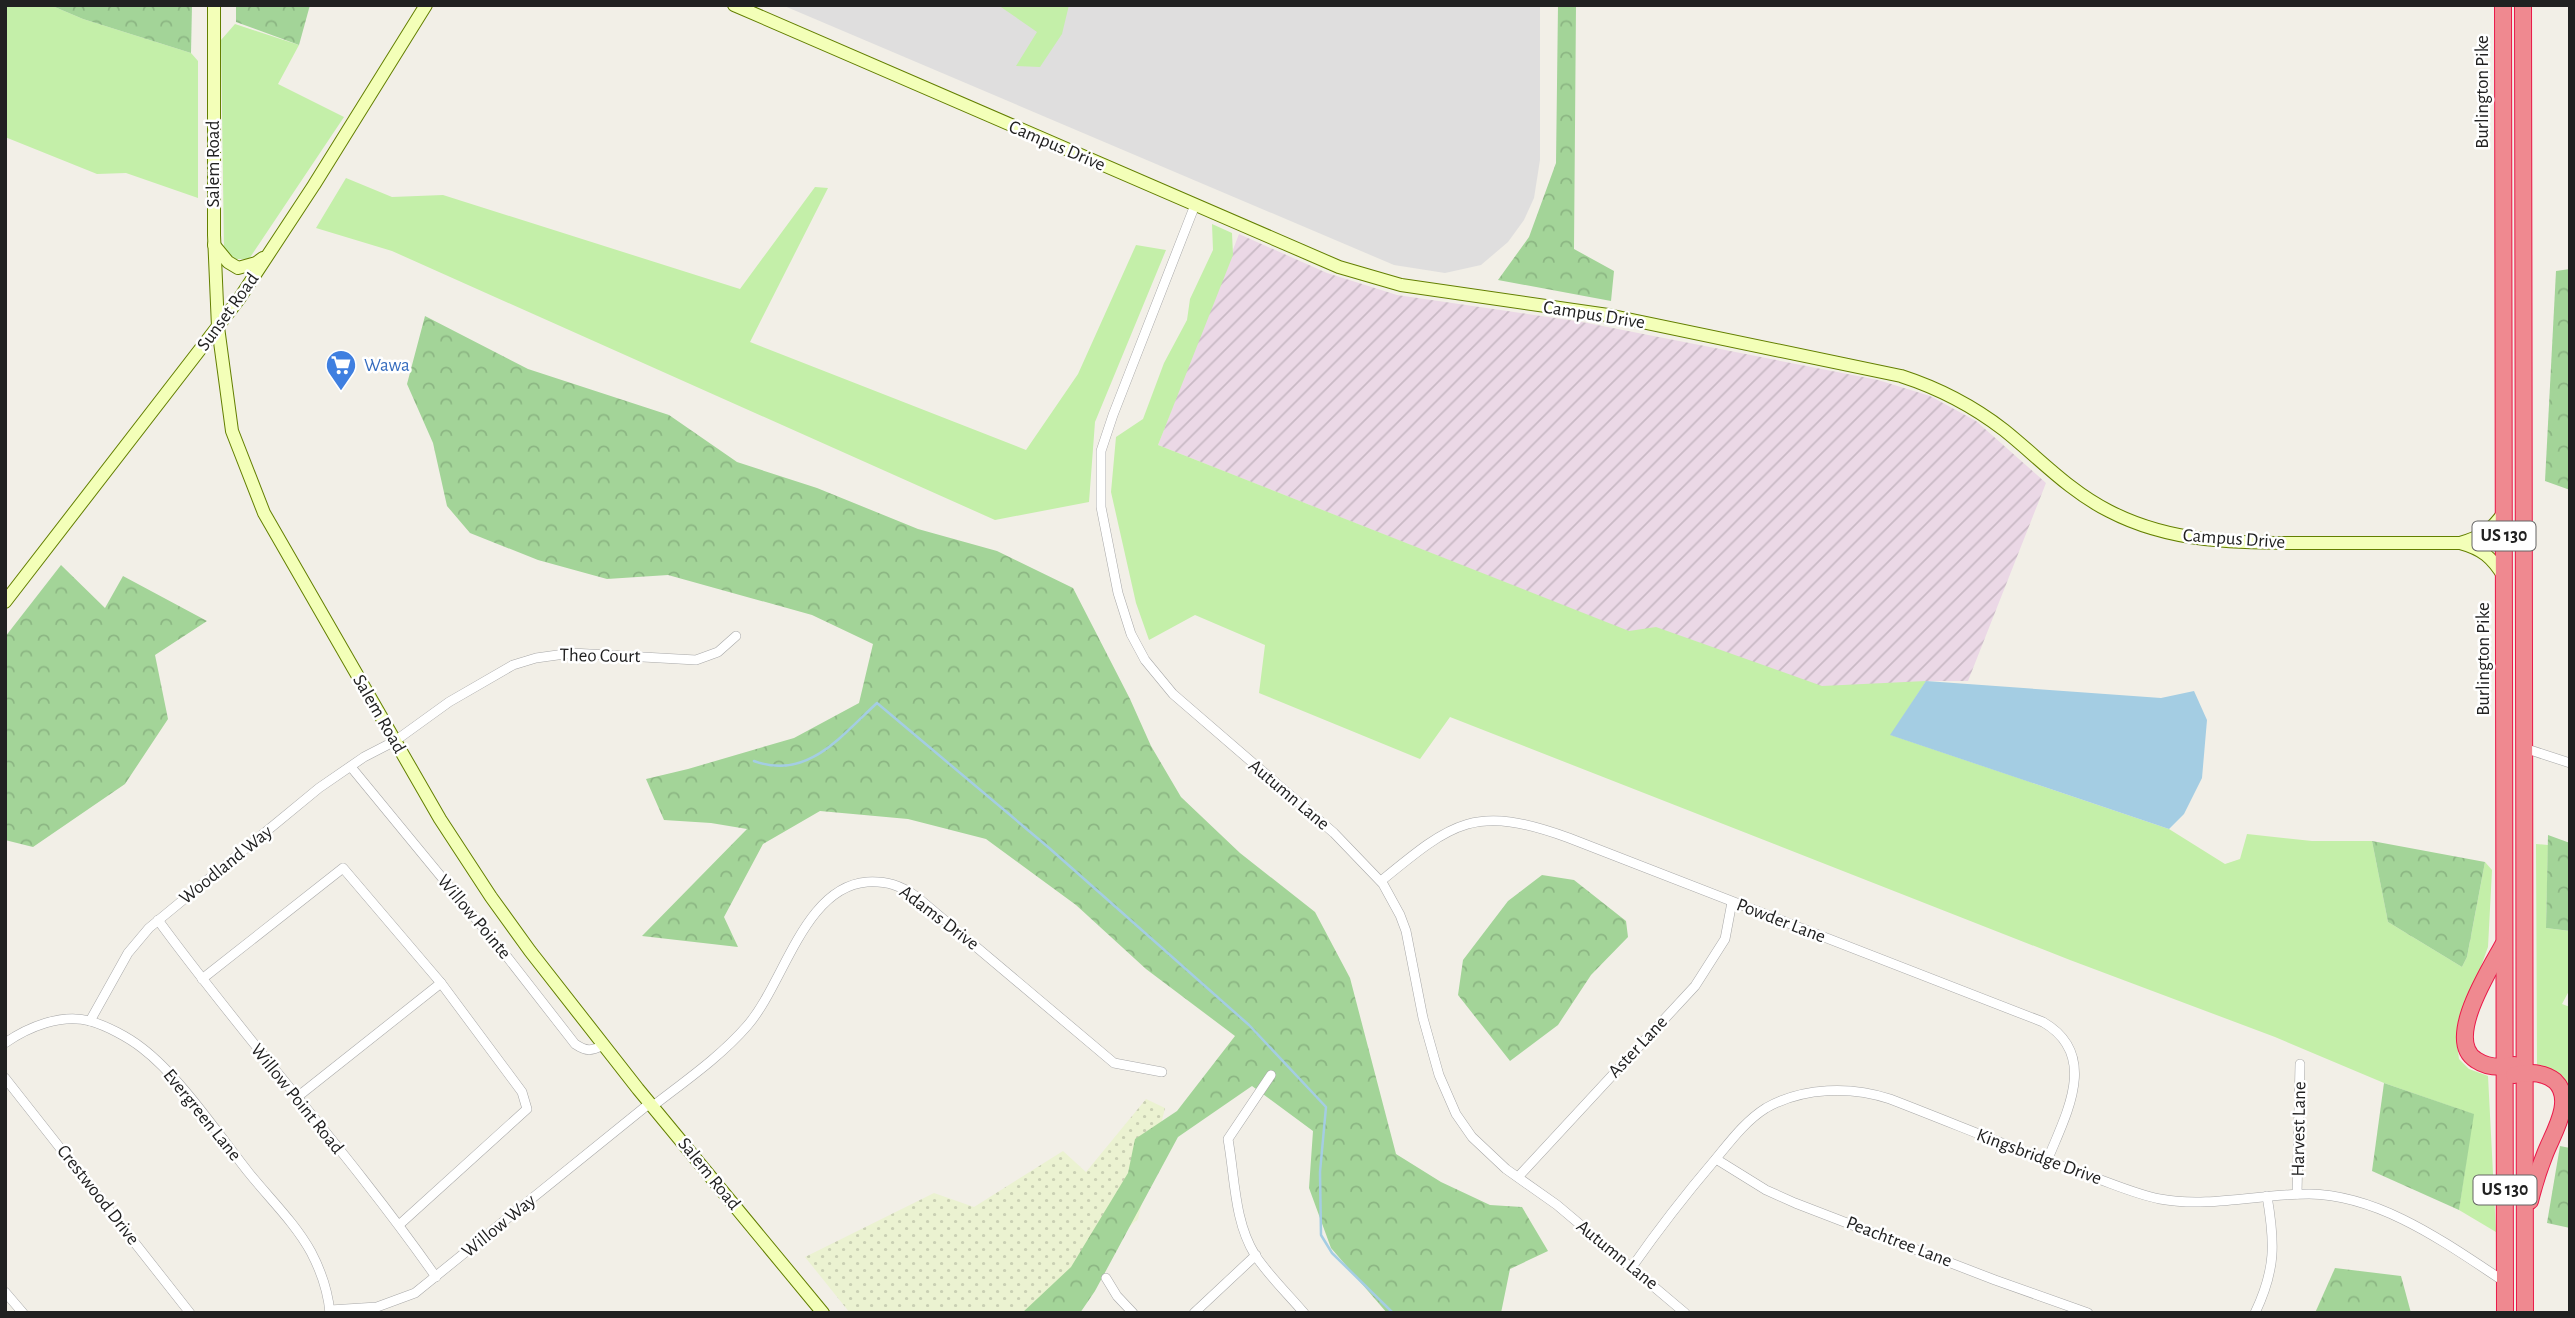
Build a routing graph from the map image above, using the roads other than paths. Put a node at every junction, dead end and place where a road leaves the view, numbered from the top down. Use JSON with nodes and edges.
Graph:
{"nodes":[{"id":1,"x":214,"y":5,"type":"edge"},
{"id":2,"x":426,"y":5,"type":"edge"},
{"id":3,"x":734,"y":5,"type":"edge"},
{"id":4,"x":2503,"y":5,"type":"edge"},
{"id":5,"x":2523,"y":5,"type":"edge"},
{"id":6,"x":1195,"y":205,"type":"junction"},
{"id":7,"x":214,"y":245,"type":"junction"},
{"id":8,"x":269,"y":253,"type":"junction"},
{"id":9,"x":218,"y":327,"type":"junction"},
{"id":10,"x":2504,"y":512,"type":"junction"},
{"id":11,"x":2460,"y":543,"type":"junction"},
{"id":12,"x":2504,"y":577,"type":"junction"},
{"id":13,"x":5,"y":602,"type":"edge"},
{"id":14,"x":736,"y":636,"type":"dead end"},
{"id":15,"x":396,"y":741,"type":"junction"},
{"id":16,"x":2524,"y":748,"type":"junction"},
{"id":17,"x":2570,"y":763,"type":"edge"},
{"id":18,"x":351,"y":766,"type":"junction"},
{"id":19,"x":1381,"y":881,"type":"junction"},
{"id":20,"x":1732,"y":902,"type":"junction"},
{"id":21,"x":158,"y":920,"type":"junction"},
{"id":22,"x":2505,"y":943,"type":"junction"},
{"id":23,"x":202,"y":979,"type":"junction"},
{"id":24,"x":440,"y":983,"type":"junction"},
{"id":25,"x":90,"y":1021,"type":"junction"},
{"id":26,"x":5,"y":1043,"type":"edge"},
{"id":27,"x":604,"y":1045,"type":"junction"},
{"id":28,"x":2300,"y":1064,"type":"dead end"},
{"id":29,"x":2524,"y":1066,"type":"junction"},
{"id":30,"x":1163,"y":1072,"type":"dead end"},
{"id":31,"x":2505,"y":1074,"type":"junction"},
{"id":32,"x":1270,"y":1075,"type":"dead end"},
{"id":33,"x":5,"y":1079,"type":"edge"},
{"id":34,"x":296,"y":1098,"type":"junction"},
{"id":35,"x":652,"y":1105,"type":"junction"},
{"id":36,"x":1716,"y":1159,"type":"junction"},
{"id":37,"x":2047,"y":1161,"type":"junction"},
{"id":38,"x":1518,"y":1177,"type":"junction"},
{"id":39,"x":2297,"y":1194,"type":"junction"},
{"id":40,"x":2267,"y":1196,"type":"junction"},
{"id":41,"x":2525,"y":1224,"type":"junction"},
{"id":42,"x":399,"y":1225,"type":"junction"},
{"id":43,"x":1256,"y":1255,"type":"junction"},
{"id":44,"x":1632,"y":1267,"type":"junction"},
{"id":45,"x":436,"y":1277,"type":"junction"},
{"id":46,"x":1106,"y":1278,"type":"dead end"},
{"id":47,"x":2505,"y":1282,"type":"junction"},
{"id":48,"x":5,"y":1292,"type":"edge"},
{"id":49,"x":330,"y":1311,"type":"edge"},
{"id":50,"x":23,"y":1313,"type":"edge"},
{"id":51,"x":190,"y":1313,"type":"edge"},
{"id":52,"x":823,"y":1313,"type":"edge"},
{"id":53,"x":1133,"y":1313,"type":"edge"},
{"id":54,"x":1194,"y":1313,"type":"edge"},
{"id":55,"x":1304,"y":1313,"type":"edge"},
{"id":56,"x":1685,"y":1313,"type":"edge"},
{"id":57,"x":2088,"y":1313,"type":"edge"},
{"id":58,"x":2255,"y":1313,"type":"edge"},
{"id":59,"x":2505,"y":1313,"type":"edge"},
{"id":60,"x":2525,"y":1313,"type":"edge"}],
"edges":[{"from":1,"to":7,"type":"street","name":"Salem Road"},
{"from":2,"to":8,"type":"street","name":"Sunset Road"},
{"from":3,"to":6,"type":"street","name":"Campus Drive"},
{"from":4,"to":10,"type":"highway","name":"Burlington Pike","number":"US 130"},
{"from":5,"to":16,"type":"highway","number":"US 130"},
{"from":6,"to":11,"type":"street","name":"Campus Drive"},
{"from":6,"to":19,"type":"street","name":"Autumn Lane"},
{"from":7,"to":8,"type":"street"},
{"from":7,"to":9,"type":"street","name":"Salem Road"},
{"from":8,"to":9,"type":"street","name":"Sunset Road"},
{"from":9,"to":13,"type":"street","name":"Sunset Road"},
{"from":9,"to":15,"type":"street","name":"Salem Road"},
{"from":10,"to":11,"type":"street","name":"Campus Drive"},
{"from":10,"to":12,"type":"highway","name":"Burlington Pike","number":"US 130"},
{"from":11,"to":12,"type":"street","name":"Campus Drive"},
{"from":12,"to":22,"type":"highway","name":"Burlington Pike","number":"US 130"},
{"from":14,"to":15,"type":"street","name":"Theo Court"},
{"from":15,"to":18,"type":"street","name":"Woodland Way"},
{"from":15,"to":27,"type":"street","name":"Salem Road"},
{"from":16,"to":17,"type":"street"},
{"from":16,"to":29,"type":"highway","number":"US 130"},
{"from":18,"to":21,"type":"street","name":"Woodland Way"},
{"from":18,"to":27,"type":"street","name":"Willow Pointe"},
{"from":19,"to":20,"type":"street","name":"Powder Lane"},
{"from":19,"to":38,"type":"street","name":"Autumn Lane"},
{"from":20,"to":37,"type":"street","name":"Powder Lane"},
{"from":20,"to":38,"type":"street","name":"Aster Lane"},
{"from":21,"to":23,"type":"street","name":"Willow Point Road"},
{"from":21,"to":25,"type":"street","name":"Woodland Way"},
{"from":22,"to":31,"type":"highway","name":"Burlington Pike","number":"US 130"},
{"from":22,"to":31,"type":"highway"},
{"from":23,"to":24,"type":"street"},
{"from":23,"to":34,"type":"street","name":"Willow Point Road"},
{"from":24,"to":34,"type":"street"},
{"from":24,"to":42,"type":"street"},
{"from":25,"to":26,"type":"street","name":"Evergreen Lane"},
{"from":25,"to":49,"type":"street","name":"Evergreen Lane"},
{"from":27,"to":35,"type":"street","name":"Salem Road"},
{"from":28,"to":39,"type":"street","name":"Harvest Lane"},
{"from":29,"to":31,"type":"highway"},
{"from":29,"to":41,"type":"highway","number":"US 130"},
{"from":29,"to":41,"type":"highway"},
{"from":30,"to":35,"type":"street","name":"Adams Drive"},
{"from":31,"to":47,"type":"highway","name":"Burlington Pike","number":"US 130"},
{"from":32,"to":43,"type":"street"},
{"from":33,"to":51,"type":"street","name":"Crestwood Drive"},
{"from":34,"to":42,"type":"street","name":"Willow Point Road"},
{"from":35,"to":45,"type":"street","name":"Willow Way"},
{"from":35,"to":52,"type":"street","name":"Salem Road"},
{"from":36,"to":37,"type":"street","name":"Kingsbridge Drive"},
{"from":36,"to":44,"type":"street","name":"Kingsbridge Drive"},
{"from":36,"to":57,"type":"street","name":"Peachtree Lane"},
{"from":37,"to":40,"type":"street","name":"Kingsbridge Drive"},
{"from":38,"to":44,"type":"street","name":"Autumn Lane"},
{"from":39,"to":40,"type":"street","name":"Kingsbridge Drive"},
{"from":39,"to":47,"type":"street","name":"Kingsbridge Drive"},
{"from":40,"to":58,"type":"street","name":"Harvest Lane"},
{"from":41,"to":60,"type":"highway","number":"US 130"},
{"from":42,"to":45,"type":"street","name":"Willow Point Road"},
{"from":43,"to":54,"type":"street"},
{"from":43,"to":55,"type":"street"},
{"from":44,"to":56,"type":"street","name":"Autumn Lane"},
{"from":45,"to":49,"type":"street","name":"Willow Way"},
{"from":46,"to":53,"type":"street"},
{"from":47,"to":59,"type":"highway","name":"Burlington Pike","number":"US 130"},
{"from":48,"to":50,"type":"street"}]}
